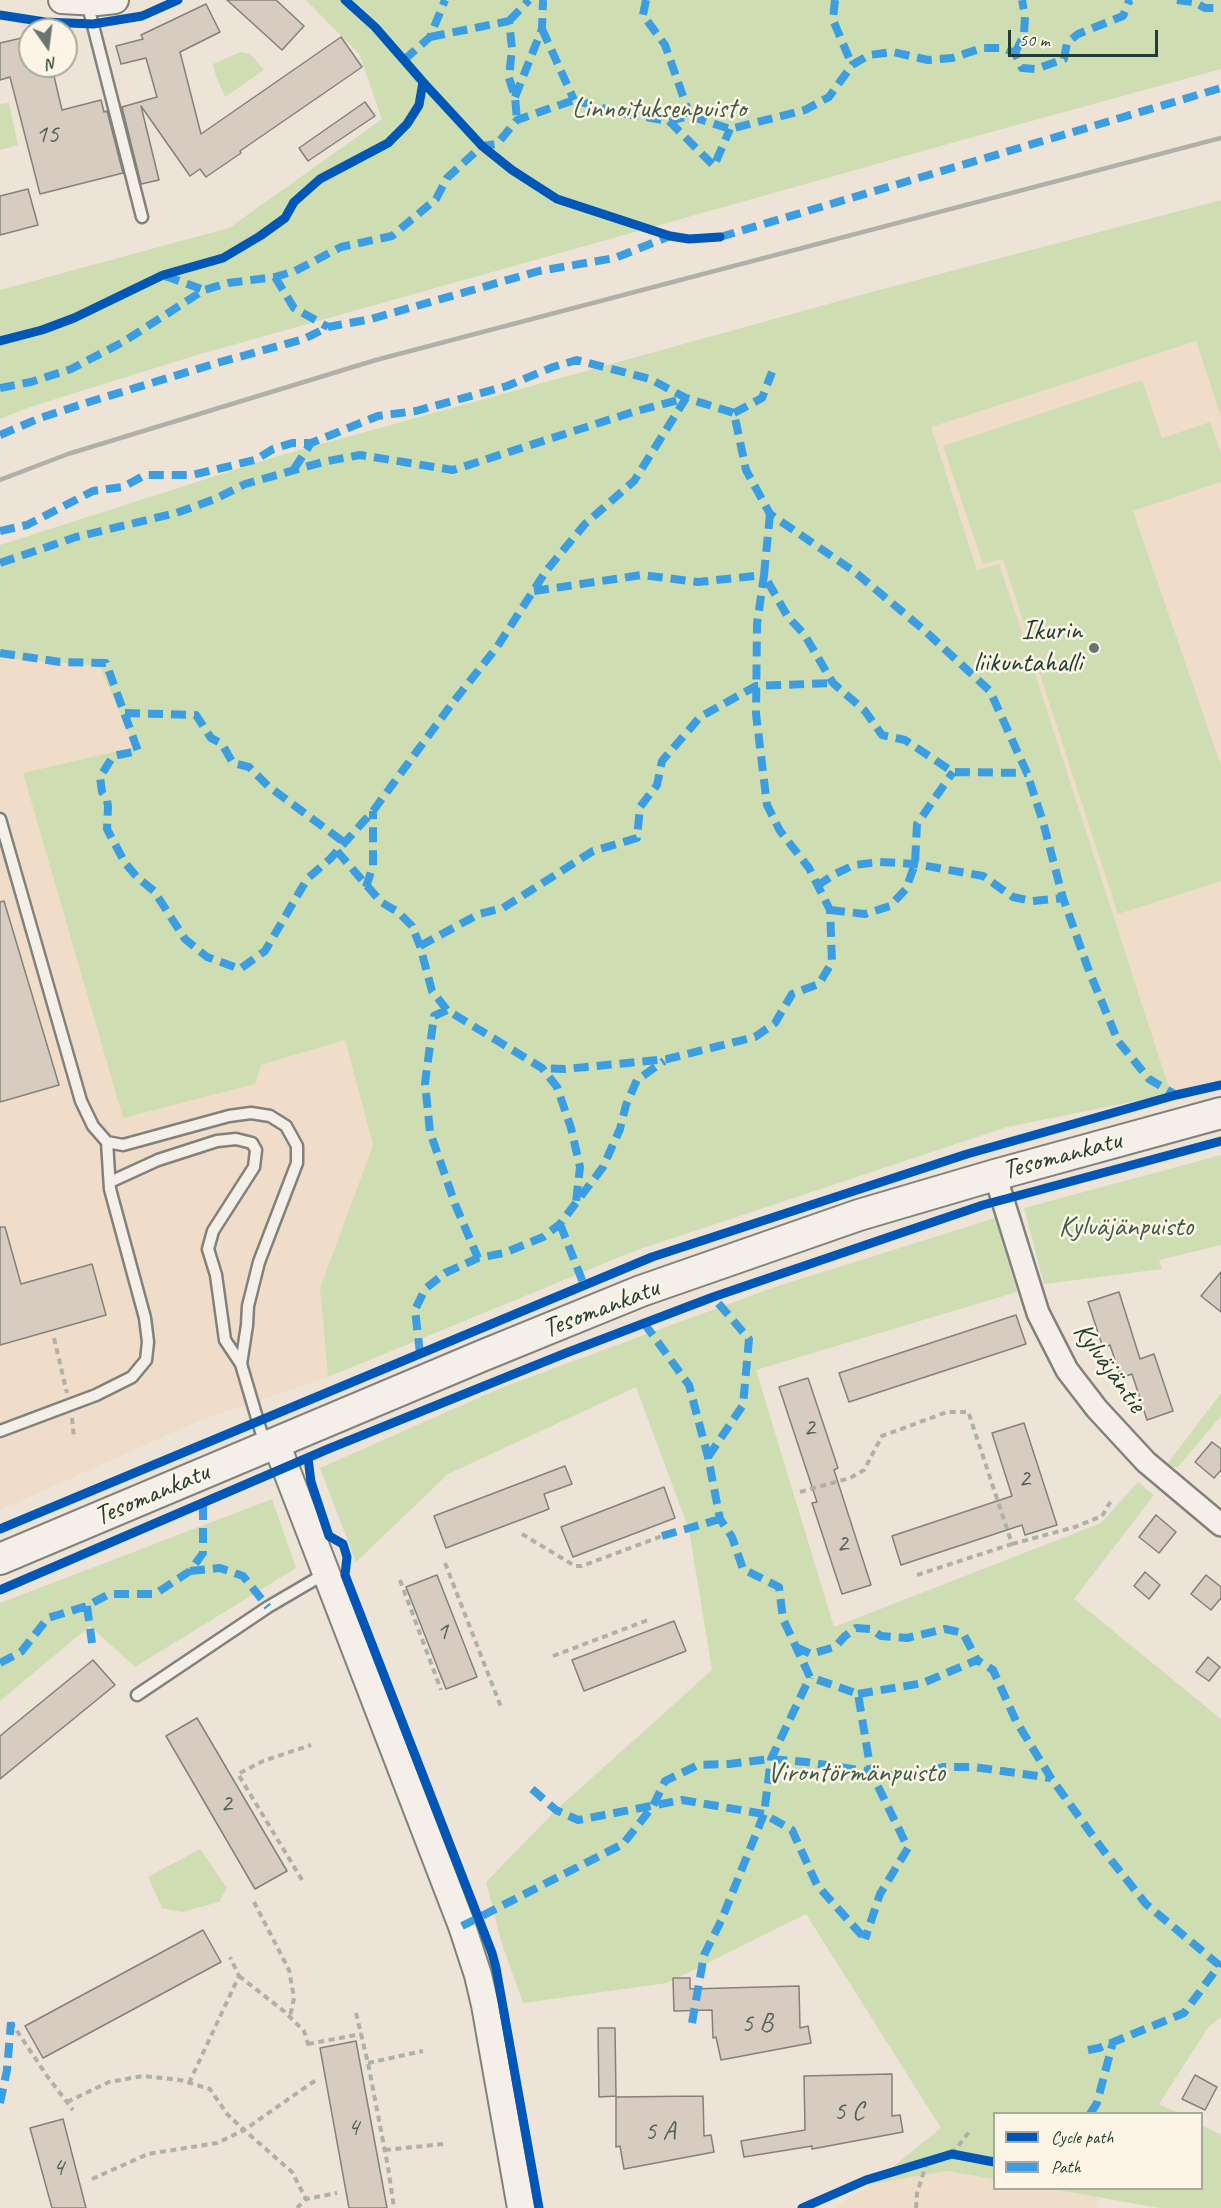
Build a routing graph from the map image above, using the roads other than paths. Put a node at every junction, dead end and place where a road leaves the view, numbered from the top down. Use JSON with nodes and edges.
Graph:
{"nodes":[{"id":1,"x":115,"y":0,"type":"edge"},
{"id":2,"x":75,"y":1,"type":"edge"},
{"id":3,"x":142,"y":217,"type":"dead end"},
{"id":4,"x":0,"y":819,"type":"edge"},
{"id":5,"x":1221,"y":1113,"type":"edge"},
{"id":6,"x":107,"y":1142,"type":"junction"},
{"id":7,"x":995,"y":1175,"type":"junction"},
{"id":8,"x":110,"y":1182,"type":"junction"},
{"id":9,"x":241,"y":1364,"type":"junction"},
{"id":10,"x":0,"y":1431,"type":"edge"},
{"id":11,"x":271,"y":1445,"type":"junction"},
{"id":12,"x":1221,"y":1525,"type":"edge"},
{"id":13,"x":0,"y":1559,"type":"edge"},
{"id":14,"x":326,"y":1573,"type":"junction"},
{"id":15,"x":137,"y":1695,"type":"dead end"},
{"id":16,"x":521,"y":2208,"type":"edge"}],
"edges":[{"from":1,"to":2,"type":"street"},
{"from":2,"to":3,"type":"lane"},
{"from":4,"to":6,"type":"lane"},
{"from":5,"to":7,"type":"main road","name":"Tesomankatu"},
{"from":6,"to":8,"type":"lane"},
{"from":6,"to":9,"type":"lane"},
{"from":7,"to":11,"type":"main road","name":"Tesomankatu"},
{"from":7,"to":12,"type":"street","name":"Kylväjäntie"},
{"from":8,"to":9,"type":"lane"},
{"from":8,"to":10,"type":"lane"},
{"from":9,"to":11,"type":"lane"},
{"from":11,"to":13,"type":"main road","name":"Tesomankatu"},
{"from":11,"to":14,"type":"street"},
{"from":14,"to":15,"type":"lane"},
{"from":14,"to":16,"type":"street"}]}
